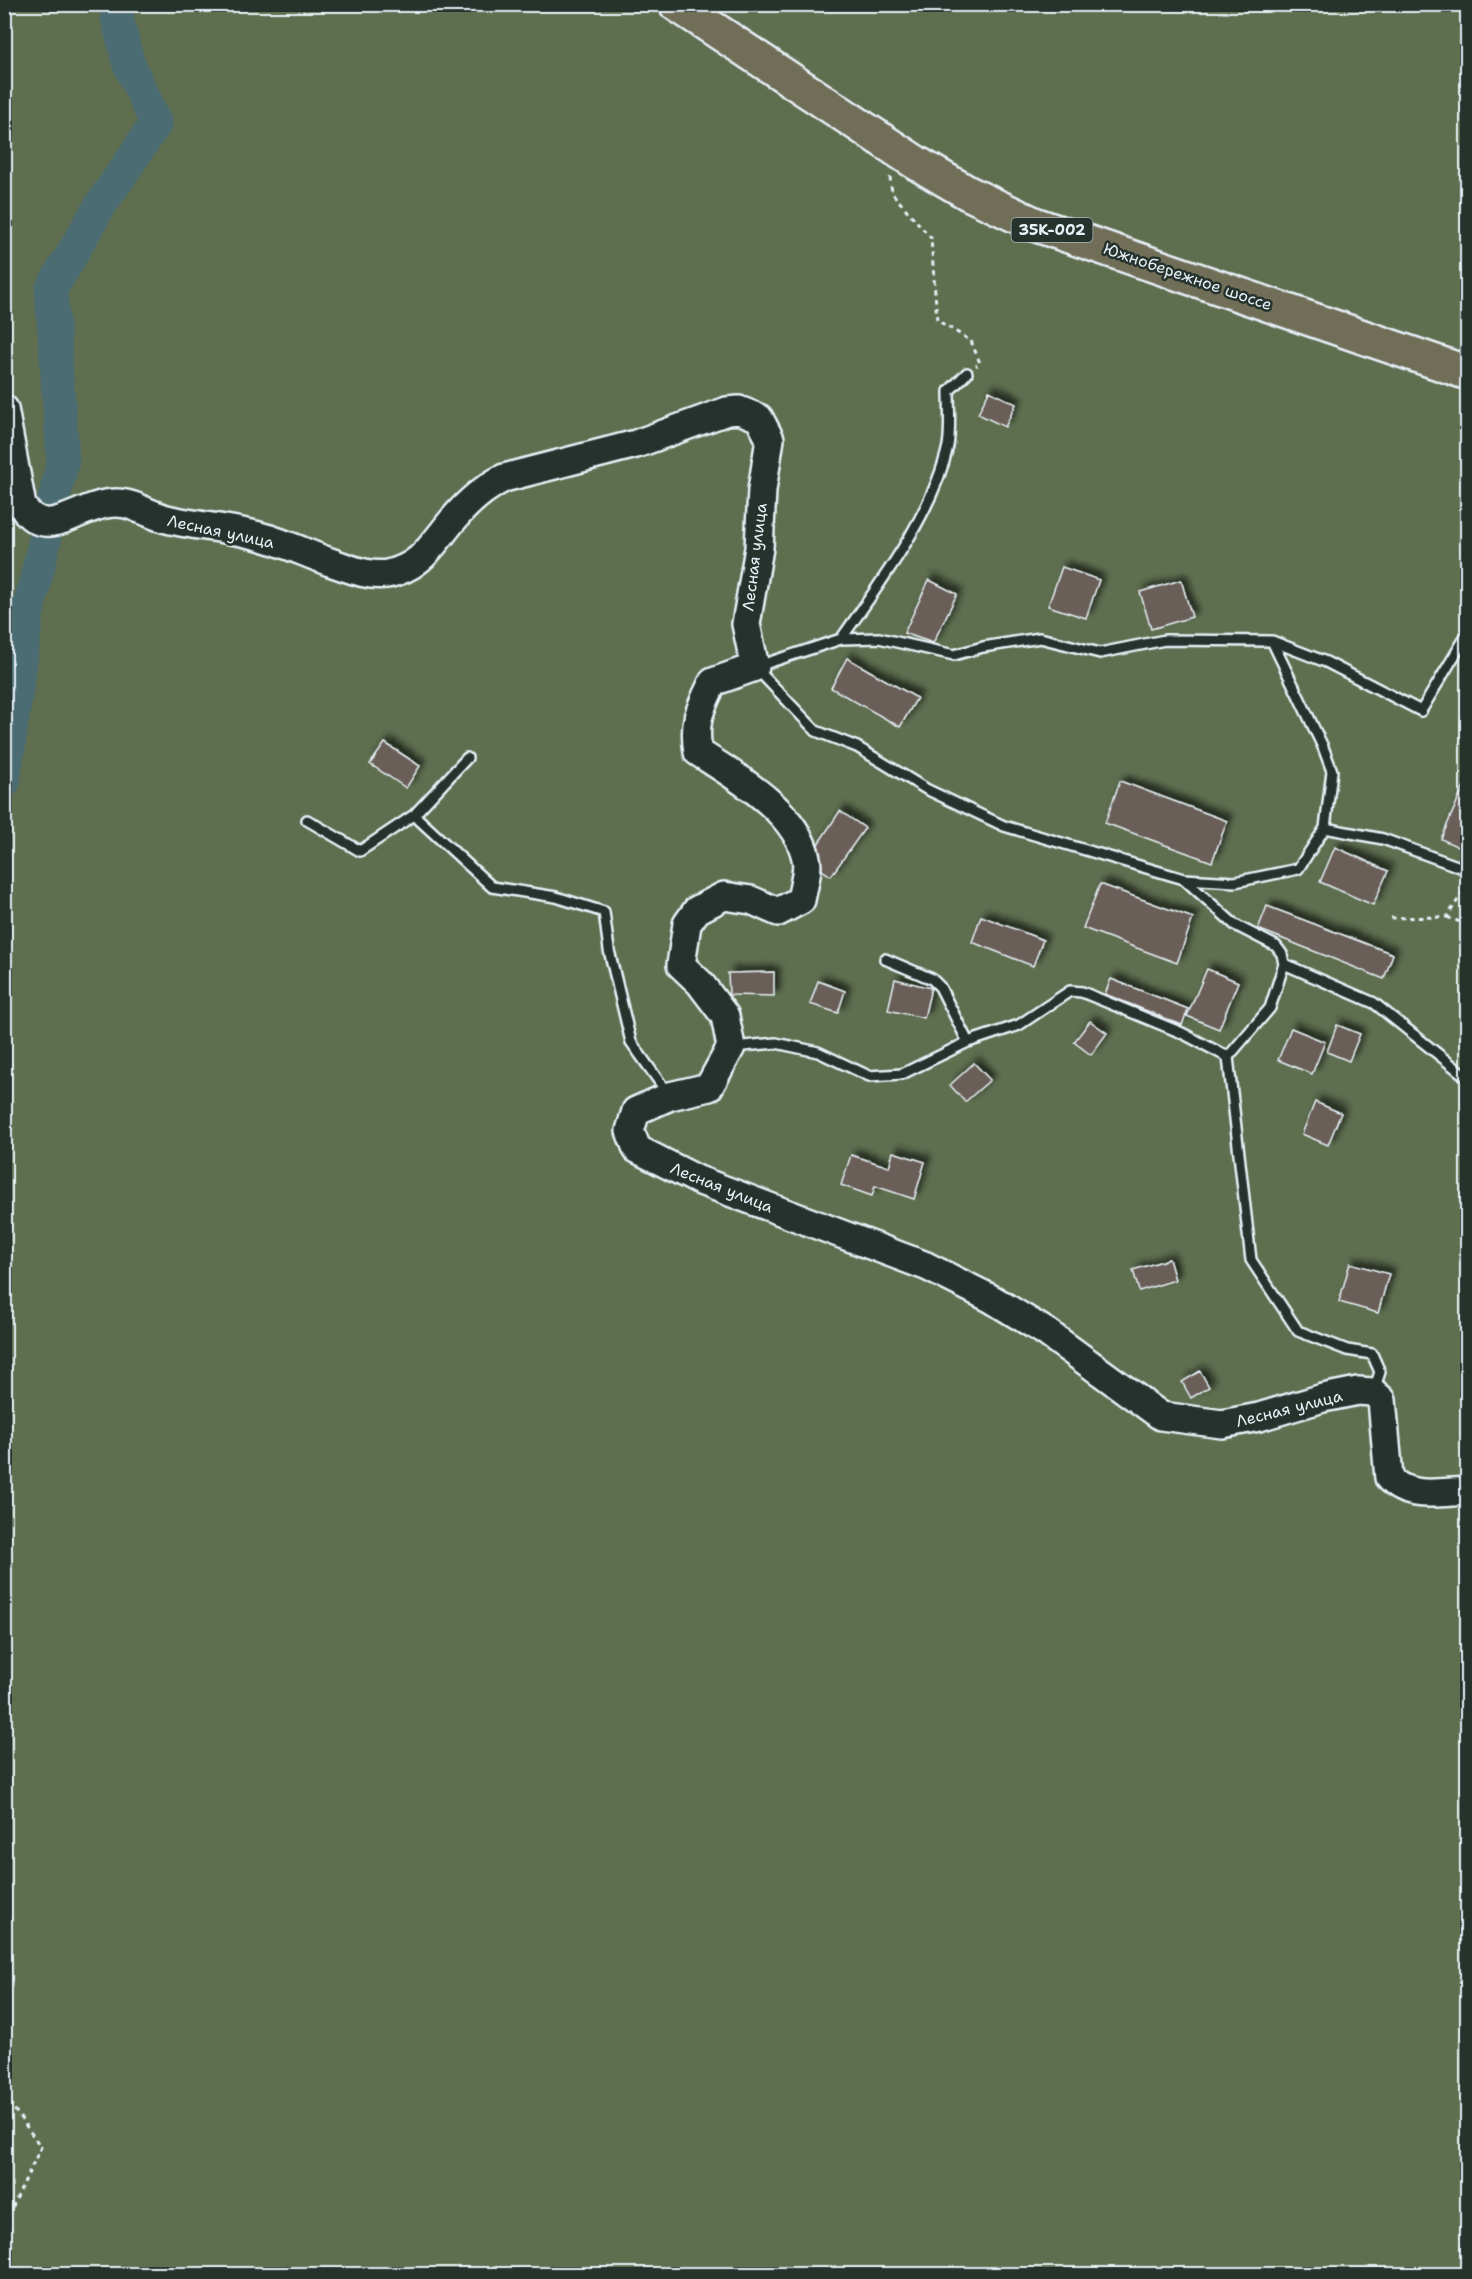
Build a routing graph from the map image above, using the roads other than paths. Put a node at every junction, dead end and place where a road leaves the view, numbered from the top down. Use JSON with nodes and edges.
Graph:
{"nodes":[{"id":1,"x":676,"y":4,"type":"edge"},
{"id":2,"x":709,"y":4,"type":"edge"},
{"id":3,"x":1467,"y":359,"type":"edge"},
{"id":4,"x":967,"y":373,"type":"road end"},
{"id":5,"x":1467,"y":373,"type":"edge"},
{"id":6,"x":4,"y":409,"type":"edge"},
{"id":7,"x":1467,"y":633,"type":"edge"},
{"id":8,"x":841,"y":639,"type":"junction"},
{"id":9,"x":1272,"y":641,"type":"junction"},
{"id":10,"x":755,"y":667,"type":"junction"},
{"id":11,"x":467,"y":758,"type":"dead end"},
{"id":12,"x":414,"y":815,"type":"junction"},
{"id":13,"x":307,"y":820,"type":"dead end"},
{"id":14,"x":1325,"y":828,"type":"junction"},
{"id":15,"x":1467,"y":870,"type":"edge"},
{"id":16,"x":1184,"y":879,"type":"junction"},
{"id":17,"x":885,"y":959,"type":"dead end"},
{"id":18,"x":1284,"y":964,"type":"junction"},
{"id":19,"x":968,"y":1042,"type":"junction"},
{"id":20,"x":731,"y":1047,"type":"junction"},
{"id":21,"x":1228,"y":1057,"type":"junction"},
{"id":22,"x":1467,"y":1078,"type":"edge"},
{"id":23,"x":670,"y":1096,"type":"junction"},
{"id":24,"x":1373,"y":1392,"type":"junction"},
{"id":25,"x":1467,"y":1491,"type":"edge"}],
"edges":[{"from":1,"to":5,"type":"highway","name":"Южнобережное шоссе","number":"35К-002"},
{"from":2,"to":3,"type":"highway","name":"Южнобережное шоссе","number":"35К-002"},
{"from":4,"to":8,"type":"lane"},
{"from":6,"to":10,"type":"street","name":"Лесная улица"},
{"from":7,"to":9,"type":"lane"},
{"from":8,"to":9,"type":"lane"},
{"from":8,"to":10,"type":"lane"},
{"from":9,"to":14,"type":"lane"},
{"from":10,"to":16,"type":"lane"},
{"from":10,"to":20,"type":"street"},
{"from":11,"to":12,"type":"lane"},
{"from":12,"to":13,"type":"lane"},
{"from":12,"to":23,"type":"lane"},
{"from":14,"to":15,"type":"lane"},
{"from":14,"to":16,"type":"lane"},
{"from":16,"to":18,"type":"lane"},
{"from":17,"to":19,"type":"lane"},
{"from":18,"to":21,"type":"lane"},
{"from":18,"to":22,"type":"lane"},
{"from":19,"to":20,"type":"lane"},
{"from":19,"to":21,"type":"lane"},
{"from":20,"to":23,"type":"street","name":"Лесная улица"},
{"from":21,"to":24,"type":"lane"},
{"from":23,"to":24,"type":"street","name":"Лесная улица"},
{"from":24,"to":25,"type":"street"}]}
